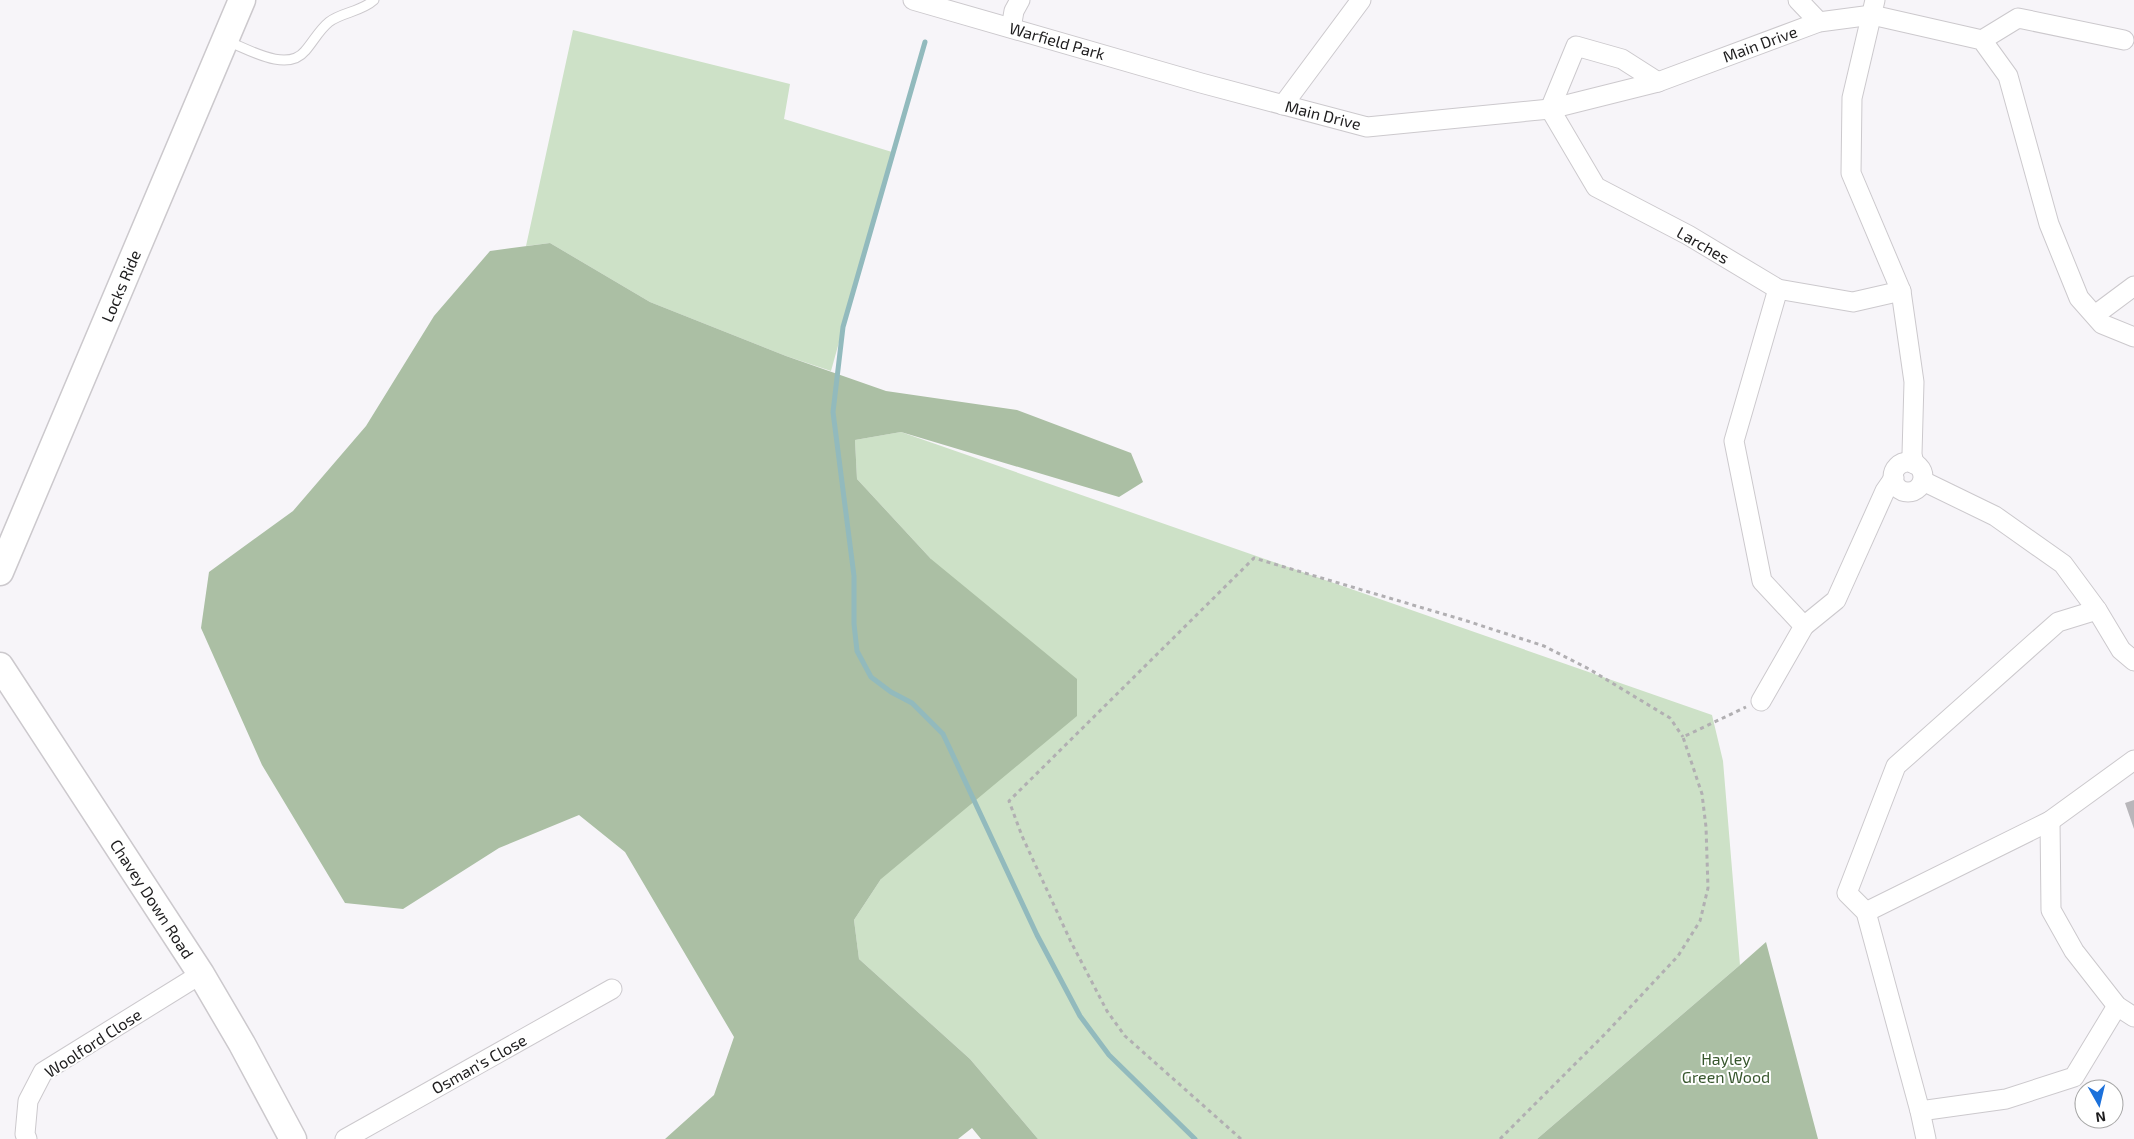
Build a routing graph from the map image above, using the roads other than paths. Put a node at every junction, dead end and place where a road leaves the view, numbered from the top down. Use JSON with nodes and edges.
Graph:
{"nodes":[{"id":1,"x":242,"y":0,"type":"edge"},
{"id":2,"x":374,"y":0,"type":"edge"},
{"id":3,"x":913,"y":0,"type":"edge"},
{"id":4,"x":1020,"y":0,"type":"edge"},
{"id":5,"x":1361,"y":0,"type":"edge"},
{"id":6,"x":1798,"y":0,"type":"edge"},
{"id":7,"x":1873,"y":7,"type":"edge"},
{"id":8,"x":1819,"y":22,"type":"junction"},
{"id":9,"x":1011,"y":28,"type":"junction"},
{"id":10,"x":224,"y":40,"type":"junction"},
{"id":11,"x":1982,"y":40,"type":"junction"},
{"id":12,"x":2124,"y":40,"type":"dead end"},
{"id":13,"x":1658,"y":82,"type":"junction"},
{"id":14,"x":1201,"y":83,"type":"joint"},
{"id":15,"x":1283,"y":105,"type":"junction"},
{"id":16,"x":1550,"y":109,"type":"junction"},
{"id":17,"x":2134,"y":286,"type":"edge"},
{"id":18,"x":1778,"y":289,"type":"junction"},
{"id":19,"x":1901,"y":292,"type":"junction"},
{"id":20,"x":2095,"y":315,"type":"junction"},
{"id":21,"x":2134,"y":337,"type":"edge"},
{"id":22,"x":1910,"y":460,"type":"junction"},
{"id":23,"x":1923,"y":481,"type":"junction"},
{"id":24,"x":1893,"y":486,"type":"junction"},
{"id":25,"x":0,"y":572,"type":"edge"},
{"id":26,"x":2097,"y":610,"type":"junction"},
{"id":27,"x":1804,"y":626,"type":"junction"},
{"id":28,"x":2134,"y":661,"type":"edge"},
{"id":29,"x":0,"y":666,"type":"edge"},
{"id":30,"x":1761,"y":700,"type":"road end"},
{"id":31,"x":2134,"y":760,"type":"edge"},
{"id":32,"x":2050,"y":821,"type":"junction"},
{"id":33,"x":1866,"y":912,"type":"junction"},
{"id":34,"x":201,"y":974,"type":"junction"},
{"id":35,"x":612,"y":989,"type":"dead end"},
{"id":36,"x":2118,"y":1006,"type":"junction"},
{"id":37,"x":2134,"y":1017,"type":"edge"},
{"id":38,"x":1920,"y":1111,"type":"junction"},
{"id":39,"x":27,"y":1139,"type":"edge"},
{"id":40,"x":293,"y":1139,"type":"edge"},
{"id":41,"x":345,"y":1139,"type":"edge"},
{"id":42,"x":1926,"y":1139,"type":"edge"}],
"edges":[{"from":1,"to":10,"type":"main road","name":"Locks Ride"},
{"from":2,"to":10,"type":"lane"},
{"from":3,"to":9,"type":"street","name":"Warfield Park"},
{"from":4,"to":9,"type":"street"},
{"from":5,"to":15,"type":"street"},
{"from":6,"to":8,"type":"street"},
{"from":7,"to":8,"type":"street","name":"Main Drive"},
{"from":7,"to":11,"type":"street","name":"Main Drive"},
{"from":7,"to":19,"type":"street"},
{"from":8,"to":13,"type":"street","name":"Main Drive"},
{"from":9,"to":14,"type":"street","name":"Warfield Park"},
{"from":10,"to":25,"type":"main road","name":"Locks Ride"},
{"from":11,"to":12,"type":"street"},
{"from":11,"to":20,"type":"street"},
{"from":13,"to":16,"type":"street","name":"Main Drive"},
{"from":13,"to":16,"type":"street"},
{"from":14,"to":15,"type":"street","name":"Main Drive"},
{"from":15,"to":16,"type":"street","name":"Main Drive"},
{"from":16,"to":18,"type":"street","name":"Larches"},
{"from":17,"to":20,"type":"street"},
{"from":18,"to":19,"type":"street","name":"Larches"},
{"from":18,"to":27,"type":"street"},
{"from":19,"to":22,"type":"street"},
{"from":20,"to":21,"type":"street"},
{"from":22,"to":23,"type":"street"},
{"from":22,"to":24,"type":"street"},
{"from":23,"to":24,"type":"street"},
{"from":23,"to":26,"type":"street"},
{"from":24,"to":27,"type":"street"},
{"from":26,"to":28,"type":"street"},
{"from":26,"to":33,"type":"street"},
{"from":27,"to":30,"type":"street"},
{"from":29,"to":34,"type":"main road","name":"Chavey Down Road"},
{"from":31,"to":32,"type":"street"},
{"from":32,"to":33,"type":"street"},
{"from":32,"to":36,"type":"street"},
{"from":33,"to":38,"type":"street"},
{"from":34,"to":39,"type":"street","name":"Woolford Close"},
{"from":34,"to":40,"type":"main road","name":"Chavey Down Road"},
{"from":35,"to":41,"type":"street","name":"Osman's Close"},
{"from":36,"to":37,"type":"street"},
{"from":36,"to":38,"type":"street"},
{"from":38,"to":42,"type":"street"}]}
